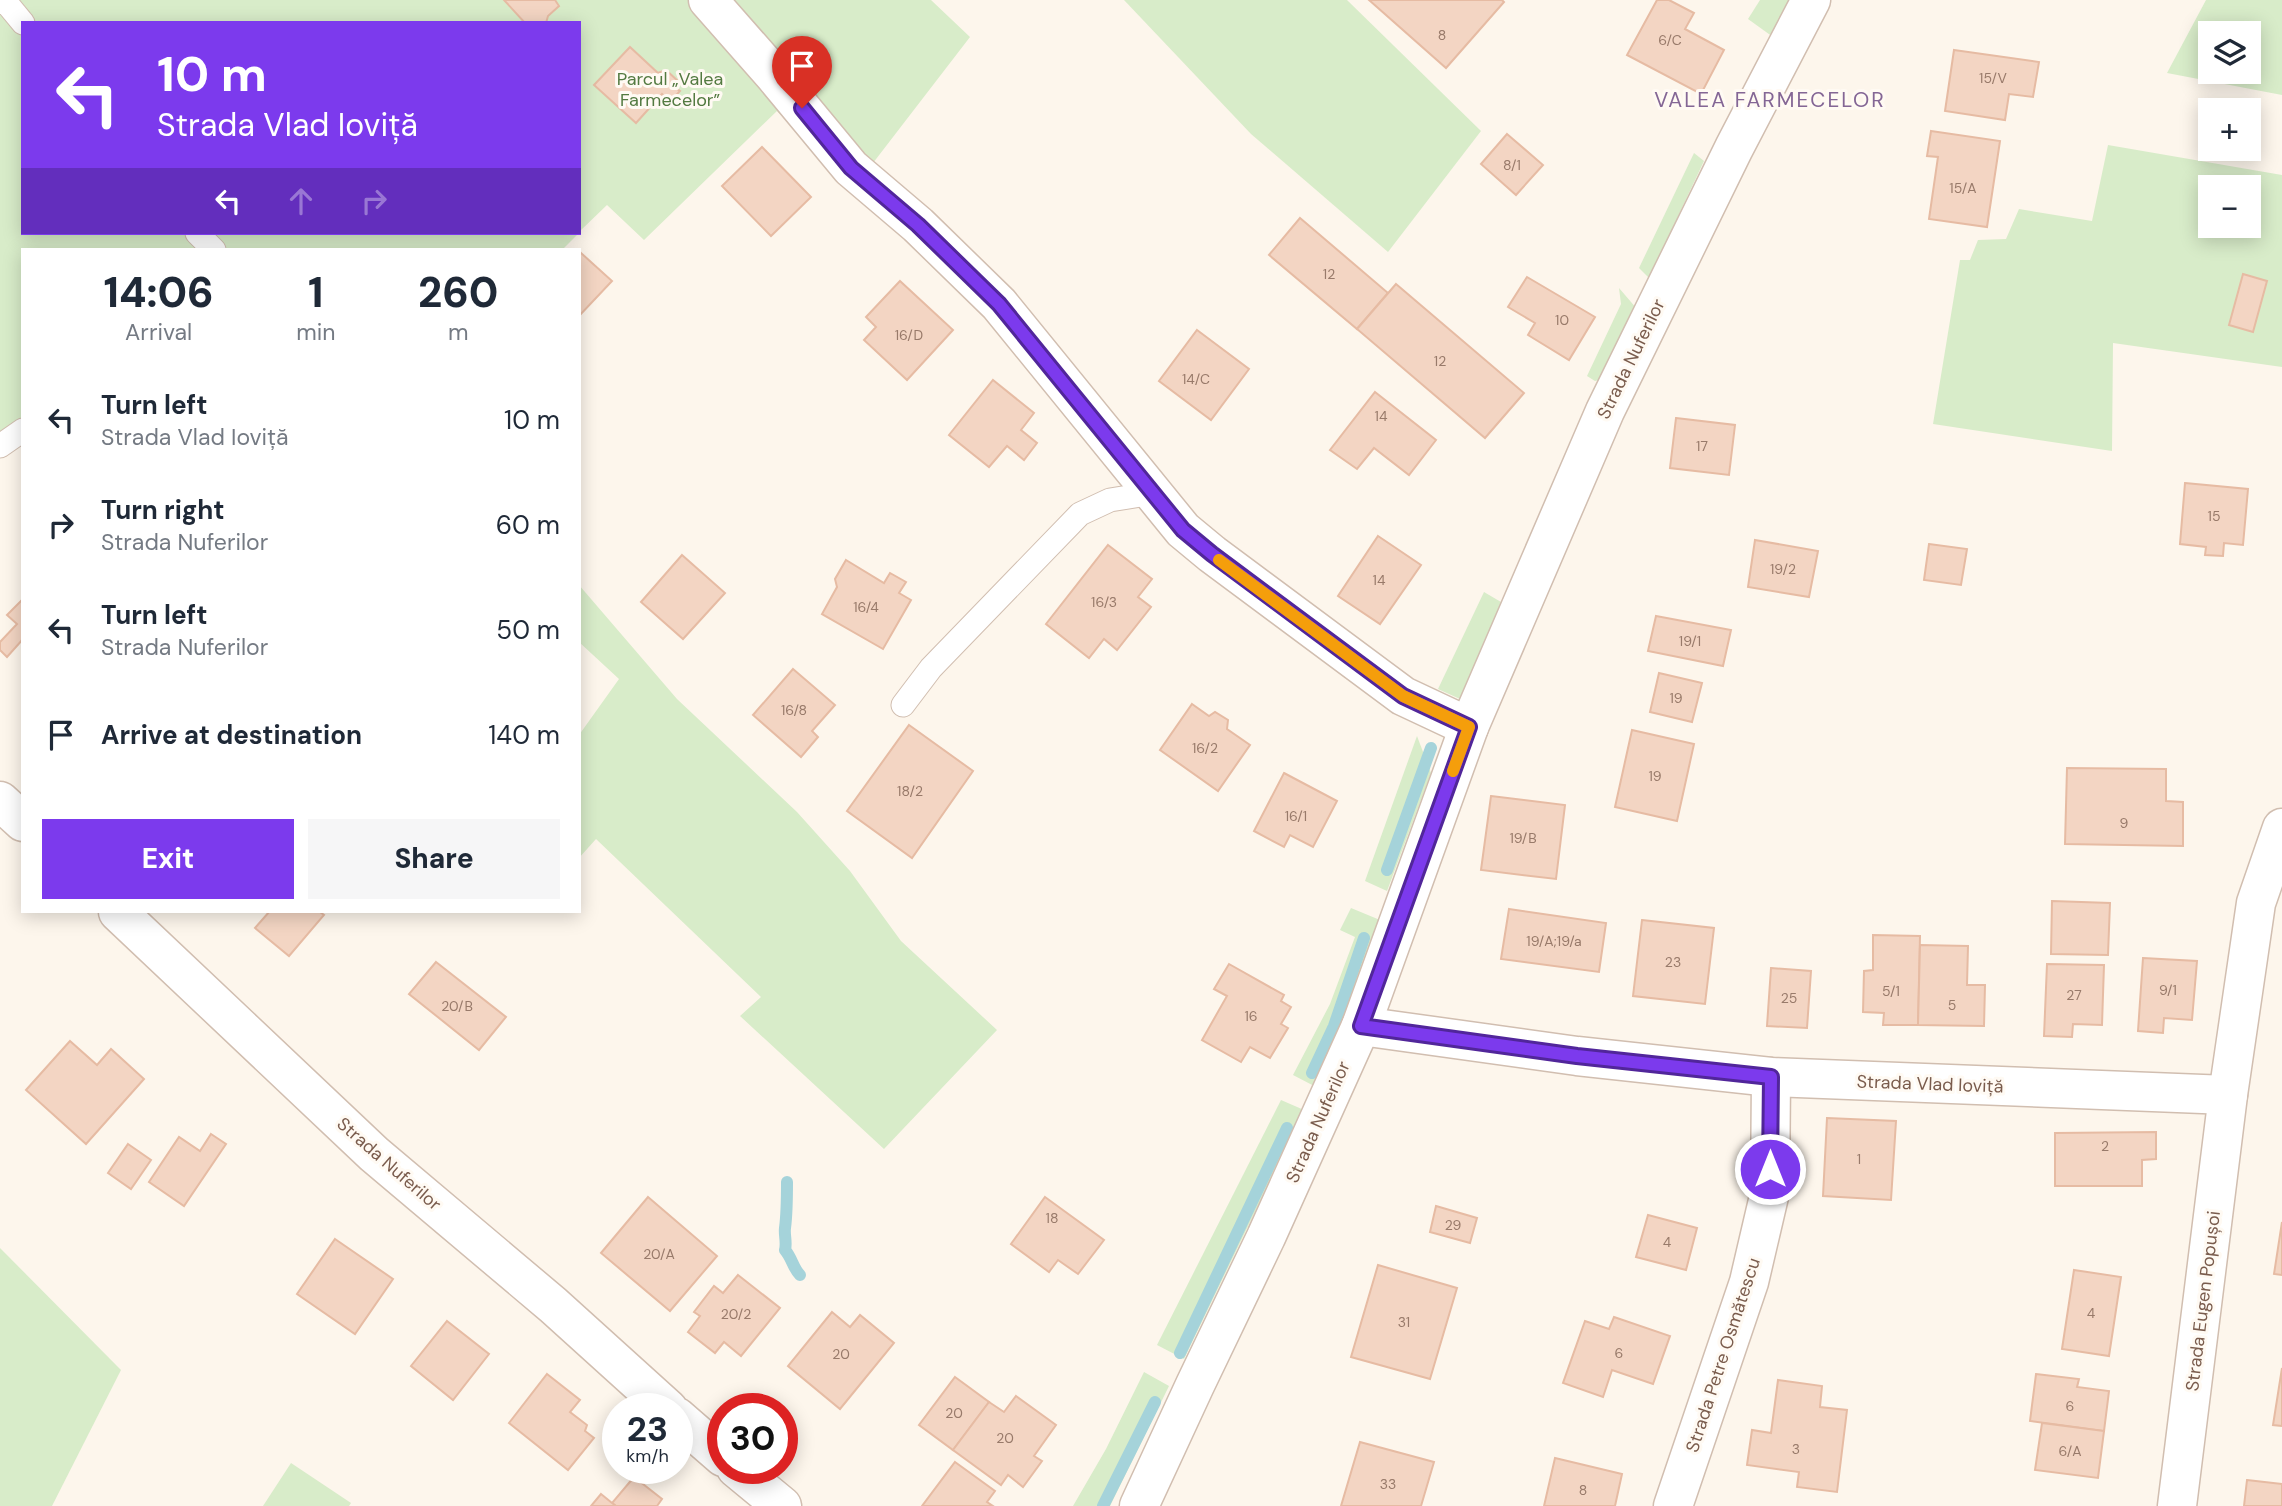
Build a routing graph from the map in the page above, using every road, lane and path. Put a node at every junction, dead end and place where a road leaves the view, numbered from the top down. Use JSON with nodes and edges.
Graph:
{"nodes":[{"id":1,"x":4,"y":0,"type":"edge"},
{"id":2,"x":708,"y":0,"type":"edge"},
{"id":3,"x":1811,"y":0,"type":"edge"},
{"id":4,"x":21,"y":21,"type":"edge"},
{"id":5,"x":199,"y":235,"type":"edge"},
{"id":6,"x":212,"y":248,"type":"edge"},
{"id":7,"x":21,"y":430,"type":"edge"},
{"id":8,"x":0,"y":446,"type":"edge"},
{"id":9,"x":1153,"y":493,"type":"junction"},
{"id":10,"x":903,"y":705,"type":"dead end"},
{"id":11,"x":1469,"y":727,"type":"junction"},
{"id":12,"x":0,"y":801,"type":"edge"},
{"id":13,"x":21,"y":820,"type":"edge"},
{"id":14,"x":2282,"y":828,"type":"edge"},
{"id":15,"x":119,"y":913,"type":"edge"},
{"id":16,"x":1361,"y":1026,"type":"junction"},
{"id":17,"x":1771,"y":1077,"type":"junction"},
{"id":18,"x":2228,"y":1096,"type":"junction"},
{"id":19,"x":650,"y":1393,"type":"edge"},
{"id":20,"x":693,"y":1431,"type":"edge"},
{"id":21,"x":707,"y":1443,"type":"edge"},
{"id":22,"x":755,"y":1484,"type":"edge"},
{"id":23,"x":782,"y":1506,"type":"edge"},
{"id":24,"x":1139,"y":1506,"type":"edge"},
{"id":25,"x":1673,"y":1506,"type":"edge"},
{"id":26,"x":2177,"y":1506,"type":"edge"}],
"edges":[{"from":1,"to":4,"type":"lane"},
{"from":2,"to":9,"type":"street"},
{"from":3,"to":11,"type":"street","name":"Strada Nuferilor"},
{"from":5,"to":6,"type":"lane"},
{"from":7,"to":8,"type":"lane"},
{"from":9,"to":10,"type":"lane"},
{"from":9,"to":11,"type":"street"},
{"from":11,"to":16,"type":"street","name":"Strada Nuferilor"},
{"from":12,"to":13,"type":"street"},
{"from":14,"to":18,"type":"street"},
{"from":15,"to":19,"type":"street","name":"Strada Nuferilor"},
{"from":16,"to":17,"type":"street","name":"Strada Vlad Ioviță"},
{"from":16,"to":24,"type":"street","name":"Strada Nuferilor"},
{"from":17,"to":18,"type":"street","name":"Strada Vlad Ioviță"},
{"from":17,"to":25,"type":"street","name":"Strada Petre Osmătescu"},
{"from":18,"to":26,"type":"street","name":"Strada Eugen Popușoi"},
{"from":20,"to":21,"type":"street"},
{"from":22,"to":23,"type":"street"}]}
